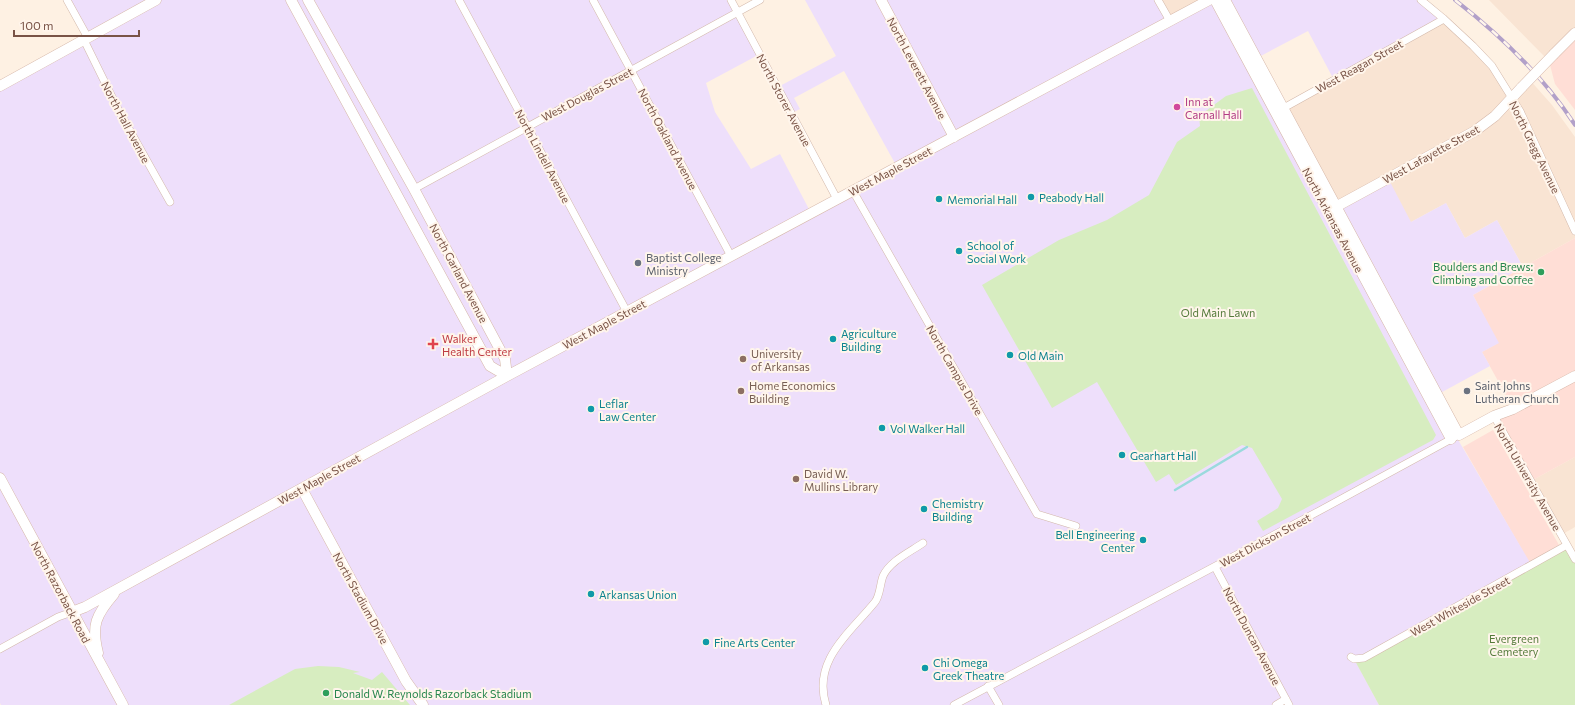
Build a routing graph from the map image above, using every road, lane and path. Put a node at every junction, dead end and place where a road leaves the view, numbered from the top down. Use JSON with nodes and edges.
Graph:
{"nodes":[{"id":1,"x":67,"y":0,"type":"edge"},
{"id":2,"x":156,"y":0,"type":"edge"},
{"id":3,"x":291,"y":0,"type":"edge"},
{"id":4,"x":308,"y":0,"type":"edge"},
{"id":5,"x":459,"y":0,"type":"edge"},
{"id":6,"x":593,"y":0,"type":"edge"},
{"id":7,"x":731,"y":0,"type":"edge"},
{"id":8,"x":760,"y":0,"type":"edge"},
{"id":9,"x":881,"y":0,"type":"edge"},
{"id":10,"x":1158,"y":0,"type":"edge"},
{"id":11,"x":1209,"y":0,"type":"edge"},
{"id":12,"x":1215,"y":0,"type":"edge"},
{"id":13,"x":1225,"y":0,"type":"edge"},
{"id":14,"x":1421,"y":0,"type":"edge"},
{"id":15,"x":738,"y":12,"type":"junction"},
{"id":16,"x":1444,"y":19,"type":"junction"},
{"id":17,"x":1170,"y":21,"type":"junction"},
{"id":18,"x":1575,"y":33,"type":"edge"},
{"id":19,"x":86,"y":39,"type":"junction"},
{"id":20,"x":631,"y":70,"type":"junction"},
{"id":21,"x":0,"y":86,"type":"edge"},
{"id":22,"x":1512,"y":98,"type":"junction"},
{"id":23,"x":1279,"y":111,"type":"junction"},
{"id":24,"x":526,"y":126,"type":"junction"},
{"id":25,"x":954,"y":136,"type":"junction"},
{"id":26,"x":414,"y":188,"type":"junction"},
{"id":27,"x":852,"y":191,"type":"junction"},
{"id":28,"x":837,"y":199,"type":"junction"},
{"id":29,"x":170,"y":202,"type":"dead end"},
{"id":30,"x":1332,"y":209,"type":"junction"},
{"id":31,"x":1575,"y":231,"type":"edge"},
{"id":32,"x":731,"y":256,"type":"junction"},
{"id":33,"x":627,"y":312,"type":"junction"},
{"id":34,"x":507,"y":376,"type":"junction"},
{"id":35,"x":1575,"y":376,"type":"edge"},
{"id":36,"x":1494,"y":416,"type":"junction"},
{"id":37,"x":1455,"y":437,"type":"junction"},
{"id":38,"x":0,"y":478,"type":"edge"},
{"id":39,"x":302,"y":489,"type":"junction"},
{"id":40,"x":1076,"y":526,"type":"dead end"},
{"id":41,"x":923,"y":543,"type":"dead end"},
{"id":42,"x":1567,"y":545,"type":"junction"},
{"id":43,"x":1575,"y":559,"type":"edge"},
{"id":44,"x":1215,"y":567,"type":"junction"},
{"id":45,"x":118,"y":589,"type":"junction"},
{"id":46,"x":72,"y":612,"type":"junction"},
{"id":47,"x":0,"y":649,"type":"edge"},
{"id":48,"x":1351,"y":657,"type":"dead end"},
{"id":49,"x":101,"y":665,"type":"junction"},
{"id":50,"x":988,"y":686,"type":"junction"},
{"id":51,"x":1288,"y":702,"type":"edge"},
{"id":52,"x":123,"y":705,"type":"edge"},
{"id":53,"x":422,"y":705,"type":"edge"},
{"id":54,"x":826,"y":705,"type":"edge"},
{"id":55,"x":954,"y":705,"type":"edge"},
{"id":56,"x":999,"y":705,"type":"edge"},
{"id":57,"x":1276,"y":705,"type":"edge"}],
"edges":[{"from":1,"to":19,"type":"street","name":"North Hall Avenue"},
{"from":2,"to":19,"type":"street"},
{"from":3,"to":34,"type":"street","name":"North Garland Avenue"},
{"from":4,"to":26,"type":"street","name":"North Garland Avenue"},
{"from":5,"to":24,"type":"street","name":"North Lindell Avenue"},
{"from":6,"to":20,"type":"street","name":"North Oakland Avenue"},
{"from":7,"to":15,"type":"street","name":"North Storer Avenue"},
{"from":8,"to":15,"type":"street","name":"West Douglas Street"},
{"from":9,"to":25,"type":"street","name":"North Leverett Avenue"},
{"from":10,"to":17,"type":"street"},
{"from":11,"to":17,"type":"street","name":"West Maple Street"},
{"from":12,"to":23,"type":"street","name":"North Arkansas Avenue"},
{"from":13,"to":23,"type":"street","name":"North Arkansas Avenue"},
{"from":14,"to":16,"type":"street","name":"North Gregg Avenue"},
{"from":15,"to":20,"type":"street","name":"West Douglas Street"},
{"from":15,"to":28,"type":"street","name":"North Storer Avenue"},
{"from":16,"to":22,"type":"street","name":"North Gregg Avenue"},
{"from":16,"to":23,"type":"street","name":"West Reagan Street"},
{"from":17,"to":25,"type":"street","name":"West Maple Street"},
{"from":18,"to":22,"type":"street","name":"West Lafayette Street","bridge":true},
{"from":19,"to":21,"type":"street"},
{"from":19,"to":29,"type":"street","name":"North Hall Avenue"},
{"from":20,"to":24,"type":"street","name":"West Douglas Street"},
{"from":20,"to":32,"type":"street","name":"North Oakland Avenue"},
{"from":22,"to":30,"type":"street","name":"West Lafayette Street"},
{"from":22,"to":31,"type":"street","name":"North Gregg Avenue"},
{"from":23,"to":30,"type":"street","name":"North Arkansas Avenue"},
{"from":24,"to":26,"type":"street","name":"West Douglas Street"},
{"from":24,"to":33,"type":"street","name":"North Lindell Avenue"},
{"from":25,"to":27,"type":"street","name":"West Maple Street"},
{"from":26,"to":34,"type":"street","name":"North Garland Avenue"},
{"from":27,"to":28,"type":"street","name":"West Maple Street"},
{"from":27,"to":40,"type":"street","name":"North Campus Drive"},
{"from":28,"to":32,"type":"street","name":"West Maple Street"},
{"from":30,"to":37,"type":"street","name":"North Arkansas Avenue"},
{"from":32,"to":33,"type":"street","name":"West Maple Street"},
{"from":33,"to":34,"type":"street","name":"West Maple Street"},
{"from":34,"to":39,"type":"street","name":"West Maple Street"},
{"from":35,"to":36,"type":"street","name":"West Dickson Street"},
{"from":36,"to":37,"type":"street","name":"West Dickson Street"},
{"from":36,"to":42,"type":"street","name":"North University Avenue"},
{"from":37,"to":44,"type":"street","name":"West Dickson Street"},
{"from":38,"to":46,"type":"street","name":"North Razorback Road"},
{"from":39,"to":45,"type":"street","name":"West Maple Street"},
{"from":39,"to":53,"type":"street","name":"North Stadium Drive"},
{"from":41,"to":54,"type":"street"},
{"from":42,"to":43,"type":"street","name":"North University Avenue"},
{"from":42,"to":48,"type":"street","name":"West Whiteside Street"},
{"from":44,"to":50,"type":"street","name":"West Dickson Street"},
{"from":44,"to":51,"type":"street","name":"North Duncan Avenue"},
{"from":45,"to":46,"type":"street","name":"West Maple Street"},
{"from":45,"to":49,"type":"street"},
{"from":46,"to":47,"type":"street","name":"West Maple Street"},
{"from":46,"to":49,"type":"street","name":"North Razorback Road"},
{"from":49,"to":52,"type":"street","name":"North Razorback Road"},
{"from":50,"to":55,"type":"street","name":"West Dickson Street"},
{"from":50,"to":56,"type":"street"},
{"from":51,"to":57,"type":"street"}]}
